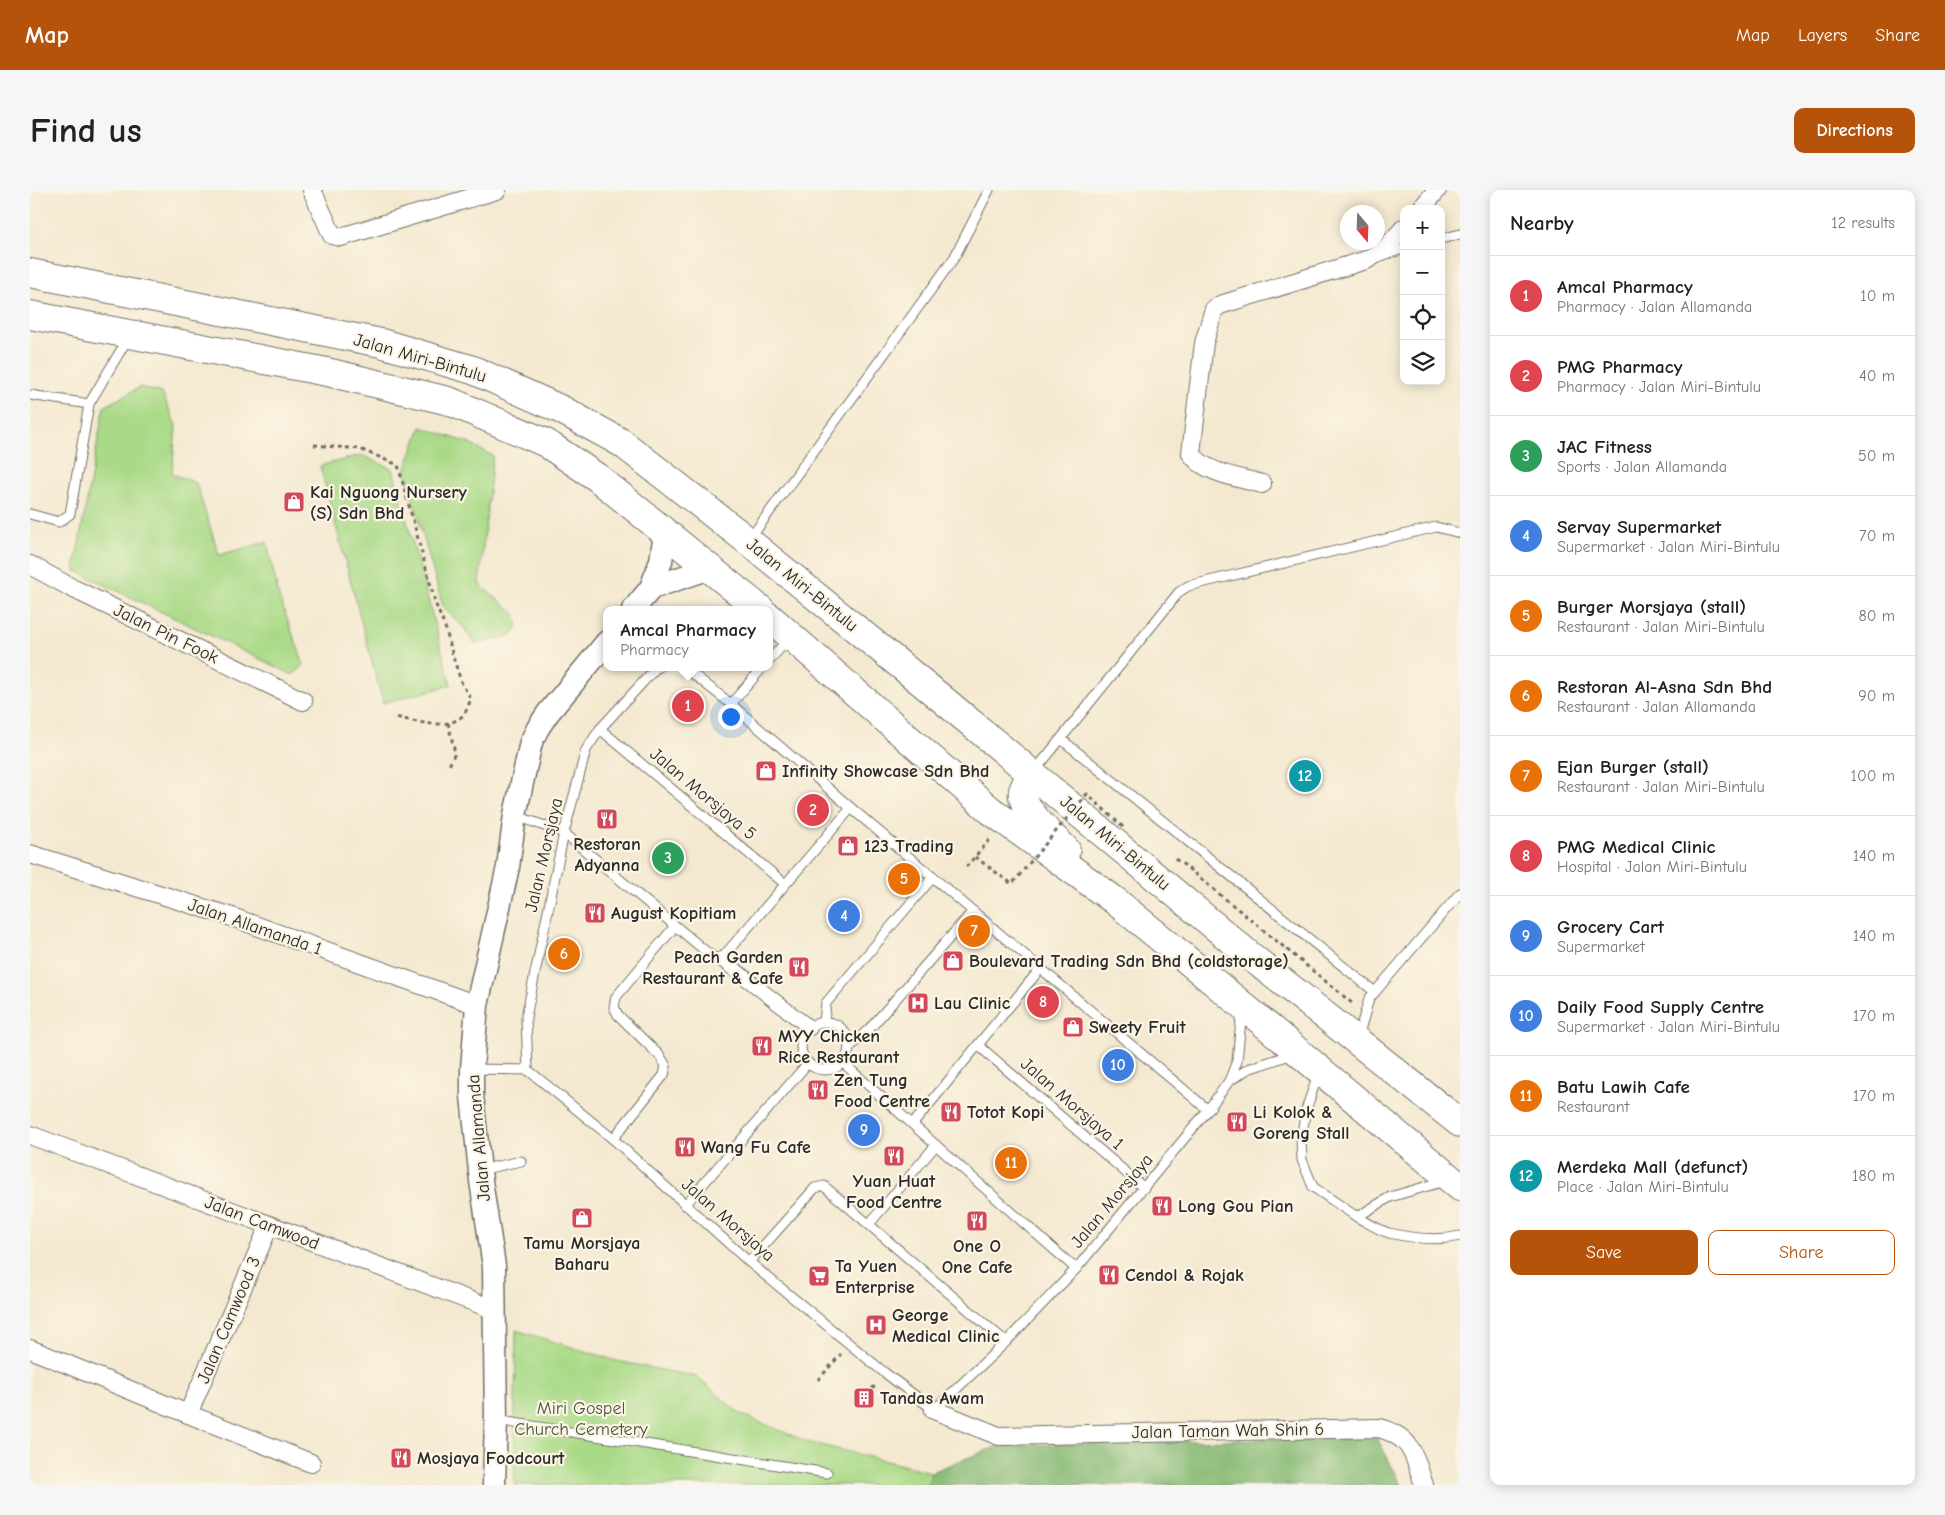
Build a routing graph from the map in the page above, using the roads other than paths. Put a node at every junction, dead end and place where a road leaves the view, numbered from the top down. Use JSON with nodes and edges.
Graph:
{"nodes":[{"id":1,"x":312,"y":190,"type":"edge"},
{"id":2,"x":496,"y":190,"type":"edge"},
{"id":3,"x":989,"y":190,"type":"edge"},
{"id":4,"x":1437,"y":190,"type":"edge"},
{"id":5,"x":1424,"y":205,"type":"edge"},
{"id":6,"x":1400,"y":232,"type":"edge"},
{"id":7,"x":1460,"y":234,"type":"edge"},
{"id":8,"x":1445,"y":238,"type":"edge"},
{"id":9,"x":1400,"y":251,"type":"edge"},
{"id":10,"x":1366,"y":260,"type":"junction"},
{"id":11,"x":30,"y":273,"type":"edge"},
{"id":12,"x":30,"y":315,"type":"edge"},
{"id":13,"x":130,"y":335,"type":"junction"},
{"id":14,"x":30,"y":395,"type":"edge"},
{"id":15,"x":88,"y":404,"type":"junction"},
{"id":16,"x":1262,"y":484,"type":"dead end"},
{"id":17,"x":30,"y":514,"type":"edge"},
{"id":18,"x":665,"y":532,"type":"junction"},
{"id":19,"x":1460,"y":533,"type":"edge"},
{"id":20,"x":748,"y":541,"type":"junction"},
{"id":21,"x":710,"y":568,"type":"junction"},
{"id":22,"x":31,"y":569,"type":"edge"},
{"id":23,"x":651,"y":588,"type":"junction"},
{"id":24,"x":636,"y":606,"type":"edge"},
{"id":25,"x":756,"y":606,"type":"edge"},
{"id":26,"x":773,"y":620,"type":"edge"},
{"id":27,"x":791,"y":636,"type":"junction"},
{"id":28,"x":603,"y":647,"type":"edge"},
{"id":29,"x":773,"y":656,"type":"edge"},
{"id":30,"x":653,"y":671,"type":"edge"},
{"id":31,"x":689,"y":671,"type":"edge"},
{"id":32,"x":760,"y":671,"type":"edge"},
{"id":33,"x":303,"y":701,"type":"dead end"},
{"id":34,"x":731,"y":704,"type":"junction"},
{"id":35,"x":600,"y":729,"type":"junction"},
{"id":36,"x":1061,"y":739,"type":"junction"},
{"id":37,"x":1032,"y":774,"type":"junction"},
{"id":38,"x":850,"y":808,"type":"junction"},
{"id":39,"x":515,"y":815,"type":"junction"},
{"id":40,"x":564,"y":834,"type":"junction"},
{"id":41,"x":30,"y":854,"type":"edge"},
{"id":42,"x":933,"y":878,"type":"junction"},
{"id":43,"x":784,"y":883,"type":"junction"},
{"id":44,"x":1460,"y":892,"type":"edge"},
{"id":45,"x":1114,"y":900,"type":"junction"},
{"id":46,"x":973,"y":911,"type":"junction"},
{"id":47,"x":675,"y":926,"type":"junction"},
{"id":48,"x":723,"y":958,"type":"junction"},
{"id":49,"x":1041,"y":968,"type":"junction"},
{"id":50,"x":1375,"y":992,"type":"junction"},
{"id":51,"x":477,"y":1005,"type":"junction"},
{"id":52,"x":1242,"y":1005,"type":"junction"},
{"id":53,"x":824,"y":1022,"type":"junction"},
{"id":54,"x":810,"y":1028,"type":"junction"},
{"id":55,"x":1357,"y":1041,"type":"junction"},
{"id":56,"x":978,"y":1045,"type":"junction"},
{"id":57,"x":849,"y":1048,"type":"junction"},
{"id":58,"x":1298,"y":1052,"type":"junction"},
{"id":59,"x":808,"y":1063,"type":"junction"},
{"id":60,"x":842,"y":1063,"type":"junction"},
{"id":61,"x":472,"y":1070,"type":"junction"},
{"id":62,"x":528,"y":1070,"type":"junction"},
{"id":63,"x":1319,"y":1070,"type":"junction"},
{"id":64,"x":1229,"y":1080,"type":"junction"},
{"id":65,"x":1208,"y":1110,"type":"junction"},
{"id":66,"x":1460,"y":1123,"type":"edge"},
{"id":67,"x":913,"y":1124,"type":"junction"},
{"id":68,"x":30,"y":1134,"type":"edge"},
{"id":69,"x":613,"y":1140,"type":"junction"},
{"id":70,"x":936,"y":1145,"type":"junction"},
{"id":71,"x":521,"y":1161,"type":"dead end"},
{"id":72,"x":480,"y":1170,"type":"junction"},
{"id":73,"x":1455,"y":1183,"type":"edge"},
{"id":74,"x":1144,"y":1188,"type":"junction"},
{"id":75,"x":685,"y":1205,"type":"junction"},
{"id":76,"x":1357,"y":1217,"type":"junction"},
{"id":77,"x":870,"y":1224,"type":"junction"},
{"id":78,"x":269,"y":1226,"type":"junction"},
{"id":79,"x":1460,"y":1236,"type":"edge"},
{"id":80,"x":749,"y":1262,"type":"junction"},
{"id":81,"x":1076,"y":1269,"type":"junction"},
{"id":82,"x":495,"y":1310,"type":"junction"},
{"id":83,"x":1006,"y":1342,"type":"junction"},
{"id":84,"x":30,"y":1349,"type":"edge"},
{"id":85,"x":934,"y":1410,"type":"junction"},
{"id":86,"x":188,"y":1414,"type":"junction"},
{"id":87,"x":496,"y":1420,"type":"junction"},
{"id":88,"x":311,"y":1463,"type":"dead end"},
{"id":89,"x":826,"y":1473,"type":"dead end"},
{"id":90,"x":494,"y":1485,"type":"edge"},
{"id":91,"x":1424,"y":1485,"type":"edge"}],
"edges":[{"from":1,"to":2,"type":"street"},
{"from":3,"to":20,"type":"lane"},
{"from":4,"to":5,"type":"street"},
{"from":6,"to":10,"type":"street"},
{"from":7,"to":8,"type":"lane"},
{"from":9,"to":10,"type":"lane"},
{"from":10,"to":16,"type":"street"},
{"from":11,"to":20,"type":"highway","name":"Jalan Miri-Bintulu"},
{"from":12,"to":13,"type":"highway","name":"Jalan Miri-Bintulu"},
{"from":13,"to":15,"type":"lane"},
{"from":13,"to":18,"type":"highway","name":"Jalan Miri-Bintulu"},
{"from":14,"to":15,"type":"lane"},
{"from":15,"to":17,"type":"lane"},
{"from":18,"to":21,"type":"highway","name":"Jalan Miri-Bintulu"},
{"from":18,"to":23,"type":"street"},
{"from":19,"to":36,"type":"lane"},
{"from":20,"to":37,"type":"highway","name":"Jalan Miri-Bintulu"},
{"from":21,"to":23,"type":"street"},
{"from":21,"to":25,"type":"highway","name":"Jalan Miri-Bintulu"},
{"from":22,"to":33,"type":"street","name":"Jalan Pin Fook"},
{"from":23,"to":24,"type":"street"},
{"from":26,"to":27,"type":"highway"},
{"from":27,"to":29,"type":"lane"},
{"from":27,"to":45,"type":"highway"},
{"from":28,"to":39,"type":"street","name":"Jalan Allamanda"},
{"from":30,"to":35,"type":"lane","name":"Jalan Morsjaya"},
{"from":31,"to":34,"type":"lane"},
{"from":32,"to":34,"type":"lane"},
{"from":34,"to":38,"type":"lane"},
{"from":35,"to":40,"type":"lane","name":"Jalan Morsjaya"},
{"from":35,"to":43,"type":"lane","name":"Jalan Morsjaya 5"},
{"from":36,"to":37,"type":"lane"},
{"from":36,"to":50,"type":"lane"},
{"from":37,"to":45,"type":"highway"},
{"from":37,"to":55,"type":"highway","name":"Jalan Miri-Bintulu"},
{"from":38,"to":42,"type":"lane"},
{"from":38,"to":43,"type":"lane"},
{"from":39,"to":40,"type":"lane"},
{"from":39,"to":51,"type":"street","name":"Jalan Allamanda"},
{"from":40,"to":47,"type":"lane"},
{"from":40,"to":62,"type":"lane","name":"Jalan Morsjaya"},
{"from":41,"to":51,"type":"street","name":"Jalan Allamanda 1"},
{"from":42,"to":46,"type":"lane"},
{"from":42,"to":53,"type":"lane"},
{"from":43,"to":48,"type":"lane"},
{"from":44,"to":50,"type":"lane"},
{"from":45,"to":52,"type":"highway"},
{"from":46,"to":49,"type":"lane"},
{"from":46,"to":57,"type":"lane"},
{"from":47,"to":48,"type":"lane"},
{"from":47,"to":69,"type":"lane"},
{"from":48,"to":54,"type":"street"},
{"from":49,"to":56,"type":"lane"},
{"from":49,"to":65,"type":"lane"},
{"from":50,"to":55,"type":"lane"},
{"from":51,"to":61,"type":"street","name":"Jalan Allamanda"},
{"from":52,"to":58,"type":"highway"},
{"from":52,"to":64,"type":"lane","name":"Jalan Morsjaya"},
{"from":53,"to":54,"type":"lane"},
{"from":53,"to":57,"type":"lane"},
{"from":54,"to":59,"type":"lane"},
{"from":55,"to":66,"type":"highway","name":"Jalan Miri-Bintulu"},
{"from":56,"to":67,"type":"lane"},
{"from":56,"to":74,"type":"lane","name":"Jalan Morsjaya 1"},
{"from":57,"to":60,"type":"lane"},
{"from":58,"to":63,"type":"highway"},
{"from":58,"to":64,"type":"lane","name":"Jalan Morsjaya"},
{"from":59,"to":60,"type":"lane"},
{"from":59,"to":75,"type":"lane"},
{"from":60,"to":67,"type":"lane"},
{"from":61,"to":62,"type":"lane"},
{"from":61,"to":72,"type":"street","name":"Jalan Allamanda"},
{"from":62,"to":69,"type":"lane","name":"Jalan Morsjaya"},
{"from":63,"to":73,"type":"highway"},
{"from":63,"to":76,"type":"lane"},
{"from":64,"to":65,"type":"lane","name":"Jalan Morsjaya"},
{"from":65,"to":74,"type":"lane","name":"Jalan Morsjaya"},
{"from":67,"to":70,"type":"lane"},
{"from":68,"to":78,"type":"street","name":"Jalan Camwood"},
{"from":69,"to":75,"type":"lane","name":"Jalan Morsjaya"},
{"from":70,"to":77,"type":"lane"},
{"from":70,"to":81,"type":"lane"},
{"from":71,"to":72,"type":"lane"},
{"from":72,"to":82,"type":"street","name":"Jalan Allamanda"},
{"from":73,"to":76,"type":"lane"},
{"from":74,"to":81,"type":"lane","name":"Jalan Morsjaya"},
{"from":75,"to":80,"type":"lane","name":"Jalan Morsjaya"},
{"from":76,"to":79,"type":"lane"},
{"from":77,"to":80,"type":"lane"},
{"from":77,"to":83,"type":"lane"},
{"from":78,"to":82,"type":"street","name":"Jalan Camwood"},
{"from":78,"to":86,"type":"street","name":"Jalan Camwood 3"},
{"from":80,"to":85,"type":"lane","name":"Jalan Morsjaya"},
{"from":81,"to":83,"type":"lane","name":"Jalan Morsjaya"},
{"from":82,"to":87,"type":"street","name":"Jalan Allamanda"},
{"from":83,"to":85,"type":"lane","name":"Jalan Morsjaya"},
{"from":84,"to":86,"type":"street"},
{"from":85,"to":91,"type":"street","name":"Jalan Taman Wah Shin 6"},
{"from":86,"to":88,"type":"street"},
{"from":87,"to":89,"type":"lane"},
{"from":87,"to":90,"type":"street","name":"Jalan Allamanda"}]}
